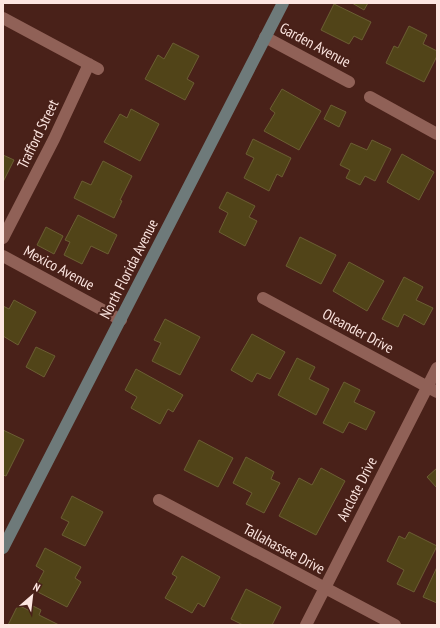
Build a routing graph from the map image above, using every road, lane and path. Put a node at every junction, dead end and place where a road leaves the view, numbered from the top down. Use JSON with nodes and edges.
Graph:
{"nodes":[{"id":1,"x":283,"y":3,"type":"edge"},
{"id":2,"x":3,"y":18,"type":"edge"},
{"id":3,"x":265,"y":37,"type":"junction"},
{"id":4,"x":349,"y":82,"type":"dead end"},
{"id":5,"x":370,"y":97,"type":"dead end"},
{"id":6,"x":437,"y":134,"type":"edge"},
{"id":7,"x":3,"y":238,"type":"edge"},
{"id":8,"x":3,"y":256,"type":"edge"},
{"id":9,"x":263,"y":298,"type":"dead end"},
{"id":10,"x":121,"y":320,"type":"junction"},
{"id":11,"x":437,"y":368,"type":"edge"},
{"id":12,"x":432,"y":389,"type":"edge"},
{"id":13,"x":159,"y":500,"type":"dead end"},
{"id":14,"x":6,"y":534,"type":"edge"},
{"id":15,"x":3,"y":548,"type":"edge"},
{"id":16,"x":324,"y":589,"type":"junction"},
{"id":17,"x":306,"y":625,"type":"edge"},
{"id":18,"x":395,"y":625,"type":"edge"}],
"edges":[{"from":1,"to":3,"type":"street","name":"North Florida Avenue"},
{"from":2,"to":7,"type":"street","name":"Trafford Street"},
{"from":3,"to":4,"type":"street","name":"Garden Avenue"},
{"from":3,"to":10,"type":"street","name":"North Florida Avenue"},
{"from":5,"to":6,"type":"street"},
{"from":8,"to":10,"type":"street","name":"Mexico Avenue"},
{"from":9,"to":12,"type":"street","name":"Oleander Drive"},
{"from":10,"to":14,"type":"street","name":"North Florida Avenue"},
{"from":11,"to":12,"type":"street","name":"Anclote Drive"},
{"from":12,"to":16,"type":"street","name":"Anclote Drive"},
{"from":13,"to":16,"type":"street","name":"Tallahassee Drive"},
{"from":14,"to":15,"type":"street","name":"North Florida Avenue"},
{"from":16,"to":17,"type":"street","name":"Anclote Drive"},
{"from":16,"to":18,"type":"street","name":"Tallahassee Drive"}]}
